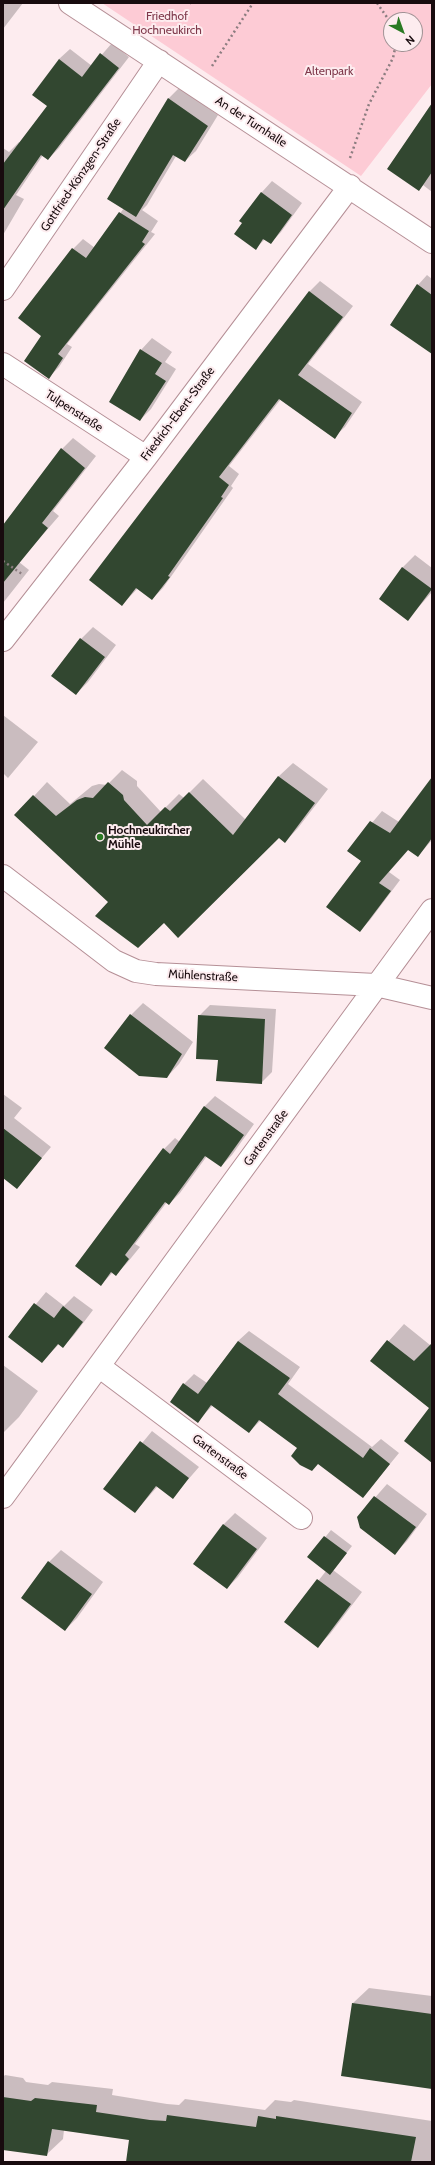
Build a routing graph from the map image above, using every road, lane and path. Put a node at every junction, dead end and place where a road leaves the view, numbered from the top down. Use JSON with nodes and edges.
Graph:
{"nodes":[{"id":1,"x":70,"y":3,"type":"edge"},
{"id":2,"x":253,"y":3,"type":"edge"},
{"id":3,"x":377,"y":3,"type":"edge"},
{"id":4,"x":384,"y":12,"type":"edge"},
{"id":5,"x":394,"y":52,"type":"edge"},
{"id":6,"x":159,"y":61,"type":"junction"},
{"id":7,"x":198,"y":88,"type":"junction"},
{"id":8,"x":346,"y":183,"type":"junction"},
{"id":9,"x":432,"y":242,"type":"edge"},
{"id":10,"x":3,"y":289,"type":"edge"},
{"id":11,"x":3,"y":364,"type":"edge"},
{"id":12,"x":146,"y":457,"type":"junction"},
{"id":13,"x":3,"y":640,"type":"edge"},
{"id":14,"x":3,"y":876,"type":"edge"},
{"id":15,"x":432,"y":910,"type":"edge"},
{"id":16,"x":376,"y":985,"type":"junction"},
{"id":17,"x":432,"y":998,"type":"edge"},
{"id":18,"x":100,"y":1367,"type":"junction"},
{"id":19,"x":3,"y":1497,"type":"edge"},
{"id":20,"x":301,"y":1518,"type":"dead end"}],
"edges":[{"from":1,"to":6,"type":"street","name":"An der Turnhalle"},
{"from":2,"to":7,"type":"path"},
{"from":3,"to":4,"type":"path"},
{"from":5,"to":8,"type":"path"},
{"from":6,"to":7,"type":"street","name":"An der Turnhalle"},
{"from":6,"to":10,"type":"street","name":"Gottfried-Könzgen-Straße"},
{"from":7,"to":8,"type":"street","name":"An der Turnhalle"},
{"from":8,"to":9,"type":"street","name":"An der Turnhalle"},
{"from":8,"to":12,"type":"street","name":"Friedrich-Ebert-Straße"},
{"from":11,"to":12,"type":"street","name":"Tulpenstraße"},
{"from":12,"to":13,"type":"street","name":"Friedrich-Ebert-Straße"},
{"from":14,"to":16,"type":"street","name":"Mühlenstraße"},
{"from":15,"to":16,"type":"street","name":"Gartenstraße"},
{"from":16,"to":17,"type":"street","name":"Mühlenstraße"},
{"from":16,"to":18,"type":"street","name":"Gartenstraße"},
{"from":18,"to":19,"type":"street","name":"Gartenstraße"},
{"from":18,"to":20,"type":"street","name":"Gartenstraße"}]}
